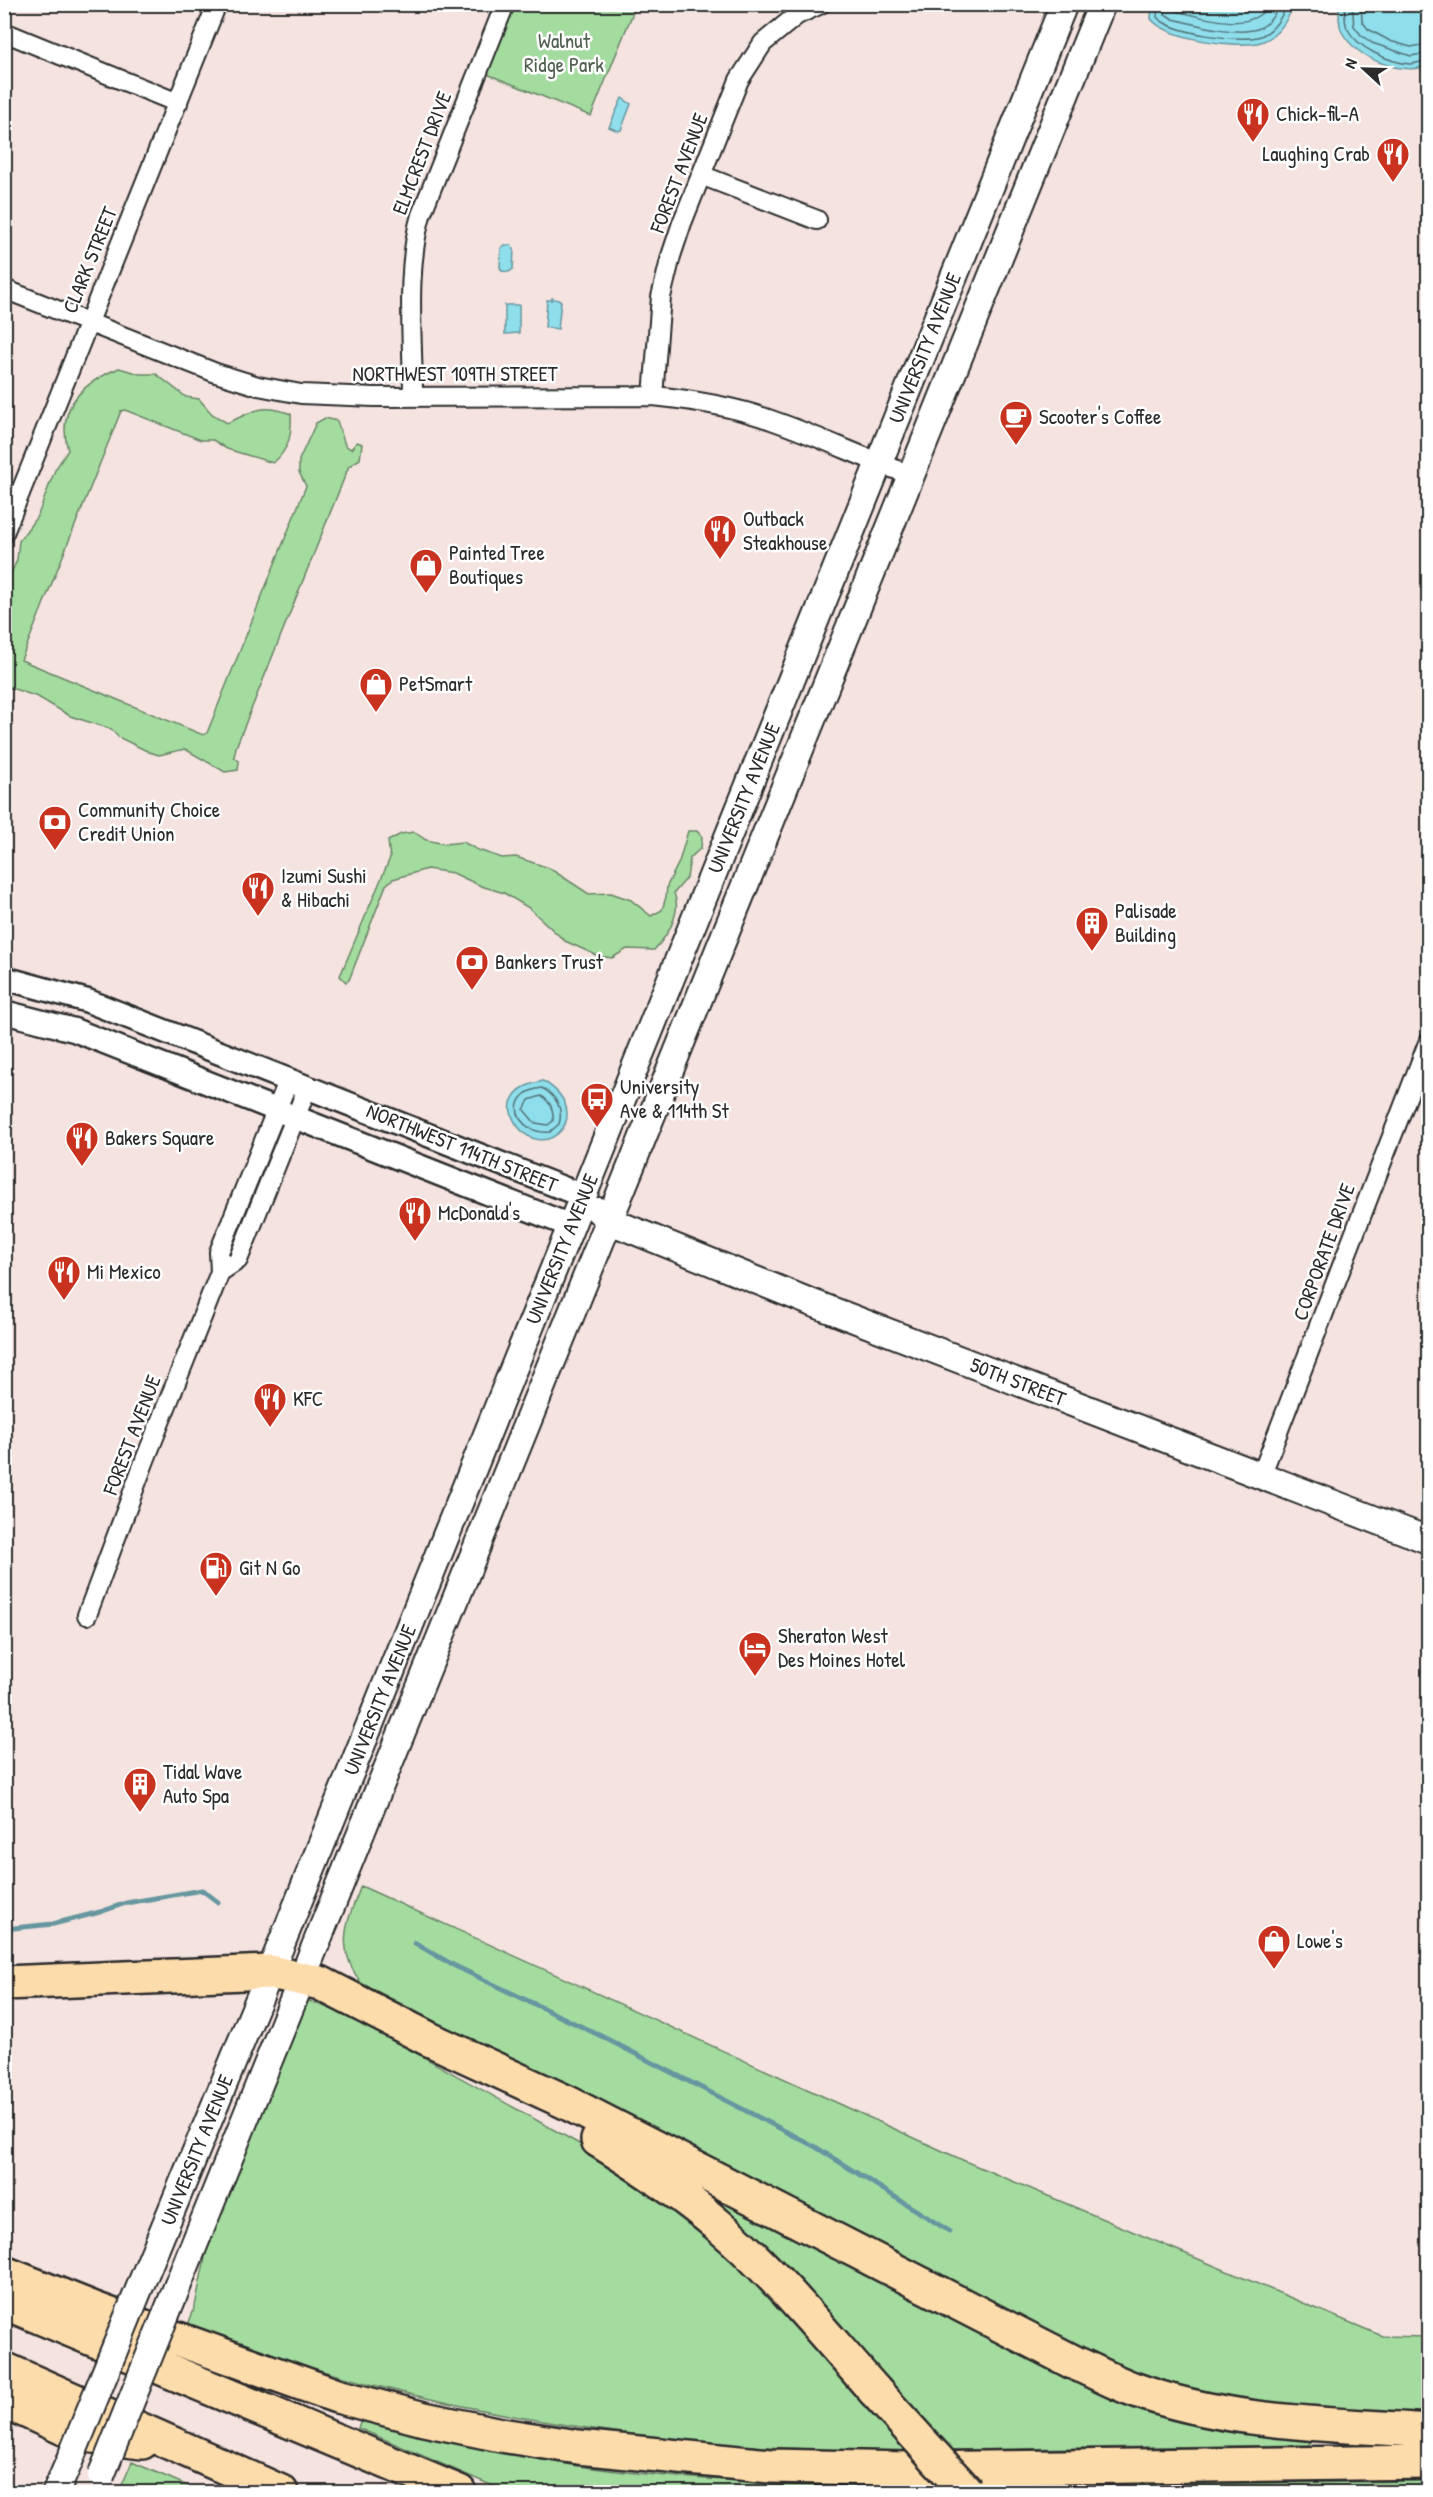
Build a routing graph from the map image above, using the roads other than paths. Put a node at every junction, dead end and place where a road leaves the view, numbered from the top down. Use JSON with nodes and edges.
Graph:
{"nodes":[{"id":1,"x":217,"y":4,"type":"edge"},
{"id":2,"x":505,"y":4,"type":"edge"},
{"id":3,"x":821,"y":4,"type":"edge"},
{"id":4,"x":1064,"y":4,"type":"edge"},
{"id":5,"x":1102,"y":4,"type":"edge"},
{"id":6,"x":4,"y":32,"type":"edge"},
{"id":7,"x":178,"y":103,"type":"junction"},
{"id":8,"x":701,"y":175,"type":"junction"},
{"id":9,"x":817,"y":220,"type":"dead end"},
{"id":10,"x":4,"y":289,"type":"edge"},
{"id":11,"x":89,"y":323,"type":"junction"},
{"id":12,"x":653,"y":396,"type":"junction"},
{"id":13,"x":413,"y":397,"type":"junction"},
{"id":14,"x":879,"y":463,"type":"junction"},
{"id":15,"x":910,"y":475,"type":"junction"},
{"id":16,"x":4,"y":533,"type":"edge"},
{"id":17,"x":4,"y":978,"type":"edge"},
{"id":18,"x":4,"y":1012,"type":"edge"},
{"id":19,"x":1428,"y":1043,"type":"edge"},
{"id":20,"x":298,"y":1083,"type":"junction"},
{"id":21,"x":286,"y":1114,"type":"junction"},
{"id":22,"x":583,"y":1196,"type":"junction"},
{"id":23,"x":610,"y":1221,"type":"junction"},
{"id":24,"x":571,"y":1226,"type":"junction"},
{"id":25,"x":1261,"y":1476,"type":"junction"},
{"id":26,"x":1428,"y":1540,"type":"edge"},
{"id":27,"x":87,"y":1615,"type":"dead end"},
{"id":28,"x":270,"y":1972,"type":"junction"},
{"id":29,"x":303,"y":1978,"type":"junction"},
{"id":30,"x":4,"y":1983,"type":"edge"},
{"id":31,"x":427,"y":2038,"type":"junction"},
{"id":32,"x":4,"y":2273,"type":"edge"},
{"id":33,"x":4,"y":2302,"type":"edge"},
{"id":34,"x":4,"y":2368,"type":"edge"},
{"id":35,"x":4,"y":2401,"type":"edge"},
{"id":36,"x":1428,"y":2431,"type":"edge"},
{"id":37,"x":173,"y":2445,"type":"junction"},
{"id":38,"x":1428,"y":2462,"type":"edge"},
{"id":39,"x":98,"y":2484,"type":"edge"},
{"id":40,"x":56,"y":2493,"type":"edge"},
{"id":41,"x":281,"y":2493,"type":"edge"},
{"id":42,"x":459,"y":2493,"type":"edge"},
{"id":43,"x":967,"y":2493,"type":"edge"}],
"edges":[{"from":1,"to":7,"type":"street","name":"CLARK STREET"},
{"from":2,"to":13,"type":"street","name":"ELMCREST DRIVE"},
{"from":3,"to":8,"type":"street","name":"FOREST AVENUE"},
{"from":4,"to":14,"type":"main road","name":"UNIVERSITY AVENUE"},
{"from":5,"to":15,"type":"main road","name":"UNIVERSITY AVENUE"},
{"from":6,"to":7,"type":"street"},
{"from":7,"to":11,"type":"street","name":"CLARK STREET"},
{"from":8,"to":9,"type":"street"},
{"from":8,"to":12,"type":"street","name":"FOREST AVENUE"},
{"from":10,"to":11,"type":"street","name":"NORTHWEST 109TH STREET"},
{"from":11,"to":13,"type":"street","name":"NORTHWEST 109TH STREET"},
{"from":11,"to":16,"type":"street","name":"CLARK STREET"},
{"from":12,"to":13,"type":"street","name":"NORTHWEST 109TH STREET"},
{"from":12,"to":14,"type":"street","name":"NORTHWEST 109TH STREET"},
{"from":14,"to":15,"type":"street","name":"NORTHWEST 109TH STREET"},
{"from":14,"to":22,"type":"main road","name":"UNIVERSITY AVENUE"},
{"from":15,"to":23,"type":"main road","name":"UNIVERSITY AVENUE"},
{"from":17,"to":20,"type":"street","name":"NORTHWEST 114TH STREET"},
{"from":18,"to":21,"type":"street","name":"NORTHWEST 114TH STREET"},
{"from":19,"to":25,"type":"street","name":"CORPORATE DRIVE"},
{"from":20,"to":21,"type":"street","name":"FOREST AVENUE"},
{"from":20,"to":22,"type":"street","name":"NORTHWEST 114TH STREET"},
{"from":21,"to":24,"type":"street","name":"NORTHWEST 114TH STREET"},
{"from":21,"to":27,"type":"street","name":"FOREST AVENUE"},
{"from":22,"to":23,"type":"main road","name":"NORTHWEST 114TH STREET"},
{"from":22,"to":24,"type":"main road","name":"UNIVERSITY AVENUE"},
{"from":23,"to":24,"type":"main road","name":"NORTHWEST 114TH STREET"},
{"from":23,"to":25,"type":"main road","name":"50TH STREET"},
{"from":23,"to":29,"type":"main road","name":"UNIVERSITY AVENUE"},
{"from":24,"to":28,"type":"main road","name":"UNIVERSITY AVENUE"},
{"from":25,"to":26,"type":"main road","name":"50TH STREET"},
{"from":28,"to":29,"type":"highway"},
{"from":28,"to":30,"type":"highway"},
{"from":28,"to":40,"type":"main road","name":"UNIVERSITY AVENUE","bridge":true},
{"from":29,"to":31,"type":"highway"},
{"from":29,"to":39,"type":"main road","name":"UNIVERSITY AVENUE","bridge":true},
{"from":31,"to":36,"type":"highway"},
{"from":31,"to":43,"type":"highway","bridge":true},
{"from":32,"to":38,"type":"highway"},
{"from":33,"to":42,"type":"highway"},
{"from":34,"to":37,"type":"highway"},
{"from":35,"to":37,"type":"highway"},
{"from":37,"to":41,"type":"highway"}]}
